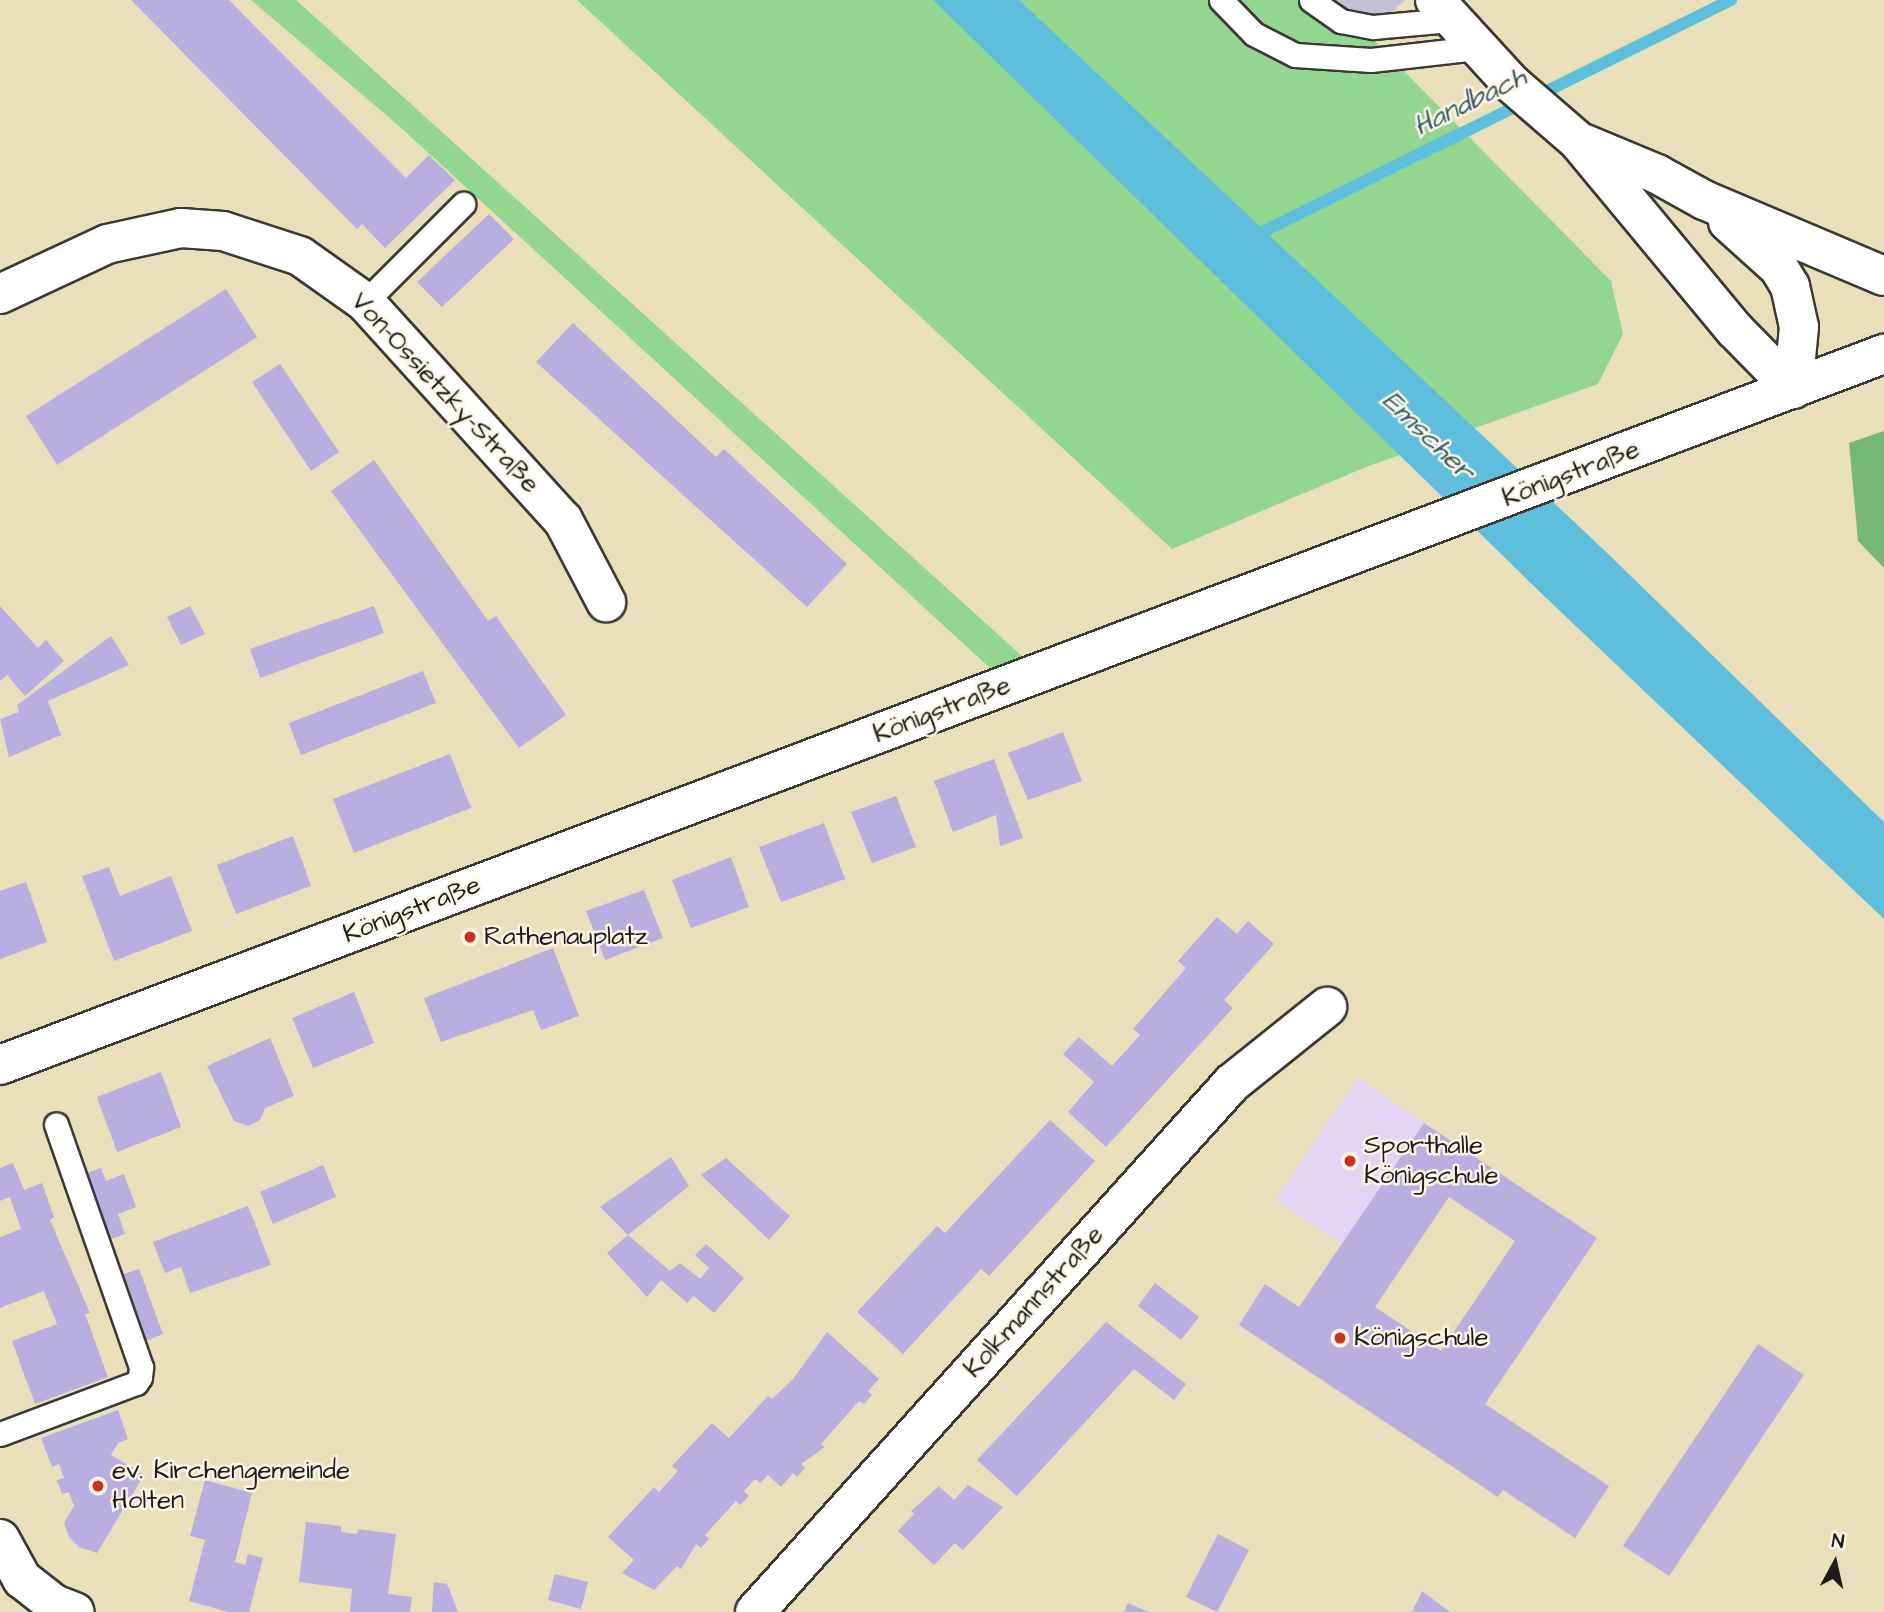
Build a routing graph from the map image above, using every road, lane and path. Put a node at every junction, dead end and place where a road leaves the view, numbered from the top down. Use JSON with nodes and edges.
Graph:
{"nodes":[{"id":1,"x":1221,"y":0,"type":"edge"},
{"id":2,"x":1311,"y":0,"type":"edge"},
{"id":3,"x":1443,"y":10,"type":"edge"},
{"id":4,"x":1476,"y":48,"type":"junction"},
{"id":5,"x":1564,"y":130,"type":"junction"},
{"id":6,"x":1704,"y":201,"type":"junction"},
{"id":7,"x":463,"y":204,"type":"dead end"},
{"id":8,"x":1884,"y":276,"type":"edge"},
{"id":9,"x":0,"y":294,"type":"edge"},
{"id":10,"x":365,"y":302,"type":"junction"},
{"id":11,"x":1884,"y":354,"type":"edge"},
{"id":12,"x":1793,"y":389,"type":"junction"},
{"id":13,"x":606,"y":602,"type":"dead end"},
{"id":14,"x":1328,"y":1007,"type":"dead end"},
{"id":15,"x":0,"y":1065,"type":"edge"},
{"id":16,"x":56,"y":1124,"type":"dead end"},
{"id":17,"x":0,"y":1434,"type":"edge"},
{"id":18,"x":0,"y":1539,"type":"edge"},
{"id":19,"x":75,"y":1612,"type":"edge"},
{"id":20,"x":754,"y":1612,"type":"edge"}],
"edges":[{"from":1,"to":4,"type":"lane"},
{"from":2,"to":3,"type":"lane"},
{"from":3,"to":4,"type":"street"},
{"from":4,"to":5,"type":"street"},
{"from":5,"to":6,"type":"street"},
{"from":5,"to":12,"type":"street"},
{"from":6,"to":8,"type":"street"},
{"from":6,"to":12,"type":"street"},
{"from":7,"to":10,"type":"lane"},
{"from":9,"to":10,"type":"street","name":"Von-Ossietzky-Straße"},
{"from":10,"to":13,"type":"street","name":"Von-Ossietzky-Straße"},
{"from":11,"to":12,"type":"street","name":"Königstraße"},
{"from":12,"to":15,"type":"street","name":"Königstraße"},
{"from":14,"to":20,"type":"street","name":"Kolkmannstraße"},
{"from":16,"to":17,"type":"lane"},
{"from":18,"to":19,"type":"street"}]}
